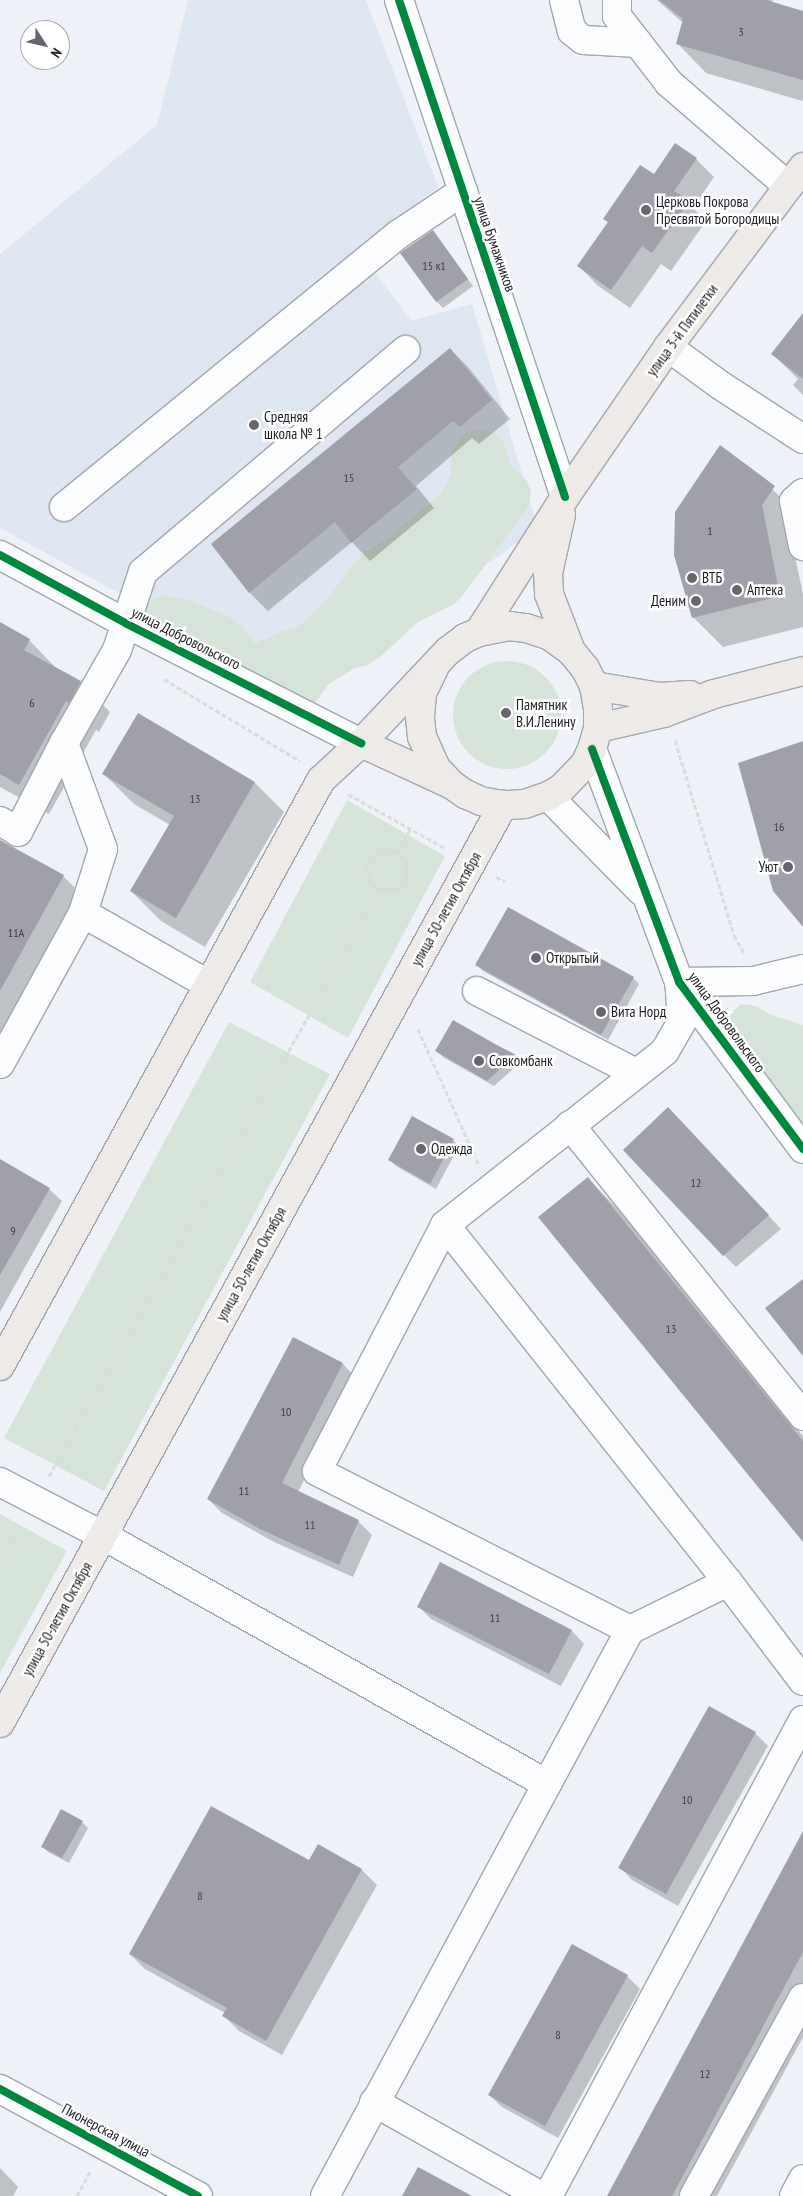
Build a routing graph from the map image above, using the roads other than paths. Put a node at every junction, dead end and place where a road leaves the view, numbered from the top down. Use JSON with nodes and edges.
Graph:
{"nodes":[{"id":1,"x":399,"y":0,"type":"edge"},
{"id":2,"x":564,"y":0,"type":"edge"},
{"id":3,"x":617,"y":0,"type":"edge"},
{"id":4,"x":638,"y":43,"type":"junction"},
{"id":5,"x":796,"y":176,"type":"edge"},
{"id":6,"x":463,"y":191,"type":"junction"},
{"id":7,"x":668,"y":347,"type":"junction"},
{"id":8,"x":406,"y":350,"type":"dead end"},
{"id":9,"x":803,"y":440,"type":"edge"},
{"id":10,"x":803,"y":493,"type":"edge"},
{"id":11,"x":565,"y":497,"type":"junction"},
{"id":12,"x":64,"y":507,"type":"dead end"},
{"id":13,"x":803,"y":546,"type":"edge"},
{"id":14,"x":0,"y":555,"type":"edge"},
{"id":15,"x":127,"y":624,"type":"junction"},
{"id":16,"x":479,"y":632,"type":"junction"},
{"id":17,"x":571,"y":651,"type":"junction"},
{"id":18,"x":434,"y":668,"type":"junction"},
{"id":19,"x":803,"y":671,"type":"edge"},
{"id":20,"x":594,"y":686,"type":"junction"},
{"id":21,"x":714,"y":694,"type":"junction"},
{"id":22,"x":595,"y":738,"type":"junction"},
{"id":23,"x":64,"y":743,"type":"junction"},
{"id":24,"x":361,"y":743,"type":"junction"},
{"id":25,"x":452,"y":785,"type":"junction"},
{"id":26,"x":548,"y":796,"type":"junction"},
{"id":27,"x":502,"y":806,"type":"junction"},
{"id":28,"x":0,"y":821,"type":"edge"},
{"id":29,"x":649,"y":899,"type":"junction"},
{"id":30,"x":84,"y":913,"type":"junction"},
{"id":31,"x":803,"y":969,"type":"edge"},
{"id":32,"x":679,"y":982,"type":"junction"},
{"id":33,"x":209,"y":985,"type":"junction"},
{"id":34,"x":477,"y":991,"type":"dead end"},
{"id":35,"x":0,"y":1064,"type":"edge"},
{"id":36,"x":636,"y":1072,"type":"junction"},
{"id":37,"x":570,"y":1125,"type":"junction"},
{"id":38,"x":803,"y":1150,"type":"edge"},
{"id":39,"x":445,"y":1225,"type":"junction"},
{"id":40,"x":0,"y":1366,"type":"edge"},
{"id":41,"x":803,"y":1416,"type":"edge"},
{"id":42,"x":0,"y":1482,"type":"edge"},
{"id":43,"x":102,"y":1535,"type":"junction"},
{"id":44,"x":728,"y":1582,"type":"junction"},
{"id":45,"x":630,"y":1630,"type":"junction"},
{"id":46,"x":803,"y":1682,"type":"edge"},
{"id":47,"x":803,"y":1720,"type":"edge"},
{"id":48,"x":0,"y":1723,"type":"edge"},
{"id":49,"x":547,"y":1784,"type":"junction"},
{"id":50,"x":803,"y":1998,"type":"edge"},
{"id":51,"x":0,"y":2088,"type":"edge"},
{"id":52,"x":374,"y":2102,"type":"junction"},
{"id":53,"x":803,"y":2179,"type":"edge"},
{"id":54,"x":198,"y":2196,"type":"edge"},
{"id":55,"x":325,"y":2196,"type":"edge"},
{"id":56,"x":541,"y":2196,"type":"edge"},
{"id":57,"x":548,"y":2196,"type":"edge"},
{"id":58,"x":694,"y":2196,"type":"edge"},
{"id":59,"x":794,"y":2196,"type":"edge"}],
"edges":[{"from":1,"to":6,"type":"street","name":"улица Бумажников"},
{"from":2,"to":4,"type":"street"},
{"from":3,"to":4,"type":"street"},
{"from":4,"to":5,"type":"street"},
{"from":5,"to":7,"type":"main road","name":"улица 3-й Пятилетки"},
{"from":6,"to":11,"type":"street","name":"улица Бумажников"},
{"from":6,"to":12,"type":"street"},
{"from":7,"to":9,"type":"street"},
{"from":7,"to":11,"type":"main road","name":"улица 3-й Пятилетки"},
{"from":8,"to":15,"type":"street"},
{"from":10,"to":13,"type":"street"},
{"from":11,"to":16,"type":"main road","name":"улица 3-й Пятилетки"},
{"from":11,"to":17,"type":"main road"},
{"from":14,"to":15,"type":"street","name":"улица Добровольского"},
{"from":15,"to":23,"type":"street"},
{"from":15,"to":24,"type":"street","name":"улица Добровольского"},
{"from":16,"to":17,"type":"main road"},
{"from":16,"to":18,"type":"main road"},
{"from":17,"to":20,"type":"main road"},
{"from":18,"to":24,"type":"main road"},
{"from":18,"to":25,"type":"main road"},
{"from":19,"to":21,"type":"main road"},
{"from":20,"to":21,"type":"main road"},
{"from":20,"to":22,"type":"main road"},
{"from":21,"to":22,"type":"main road"},
{"from":22,"to":26,"type":"main road"},
{"from":22,"to":29,"type":"street","name":"улица Добровольского"},
{"from":23,"to":28,"type":"street"},
{"from":23,"to":30,"type":"street"},
{"from":24,"to":25,"type":"main road"},
{"from":24,"to":33,"type":"main road"},
{"from":25,"to":27,"type":"main road"},
{"from":26,"to":27,"type":"main road"},
{"from":26,"to":29,"type":"street"},
{"from":27,"to":43,"type":"main road","name":"улица 50-летия Октября"},
{"from":29,"to":32,"type":"street","name":"улица Добровольского"},
{"from":30,"to":33,"type":"street"},
{"from":30,"to":35,"type":"street"},
{"from":31,"to":32,"type":"street"},
{"from":32,"to":36,"type":"street"},
{"from":32,"to":38,"type":"street","name":"улица Добровольского"},
{"from":33,"to":40,"type":"main road"},
{"from":34,"to":36,"type":"street"},
{"from":36,"to":37,"type":"street"},
{"from":37,"to":39,"type":"street"},
{"from":37,"to":41,"type":"street"},
{"from":39,"to":44,"type":"street"},
{"from":39,"to":45,"type":"street"},
{"from":42,"to":43,"type":"street"},
{"from":43,"to":48,"type":"main road","name":"улица 50-летия Октября"},
{"from":43,"to":49,"type":"street"},
{"from":44,"to":45,"type":"street"},
{"from":44,"to":46,"type":"street"},
{"from":45,"to":49,"type":"street"},
{"from":47,"to":57,"type":"street"},
{"from":49,"to":52,"type":"street"},
{"from":50,"to":58,"type":"street"},
{"from":51,"to":54,"type":"street","name":"Пионерская улица"},
{"from":52,"to":55,"type":"street"},
{"from":52,"to":56,"type":"street"},
{"from":53,"to":59,"type":"street"}]}
